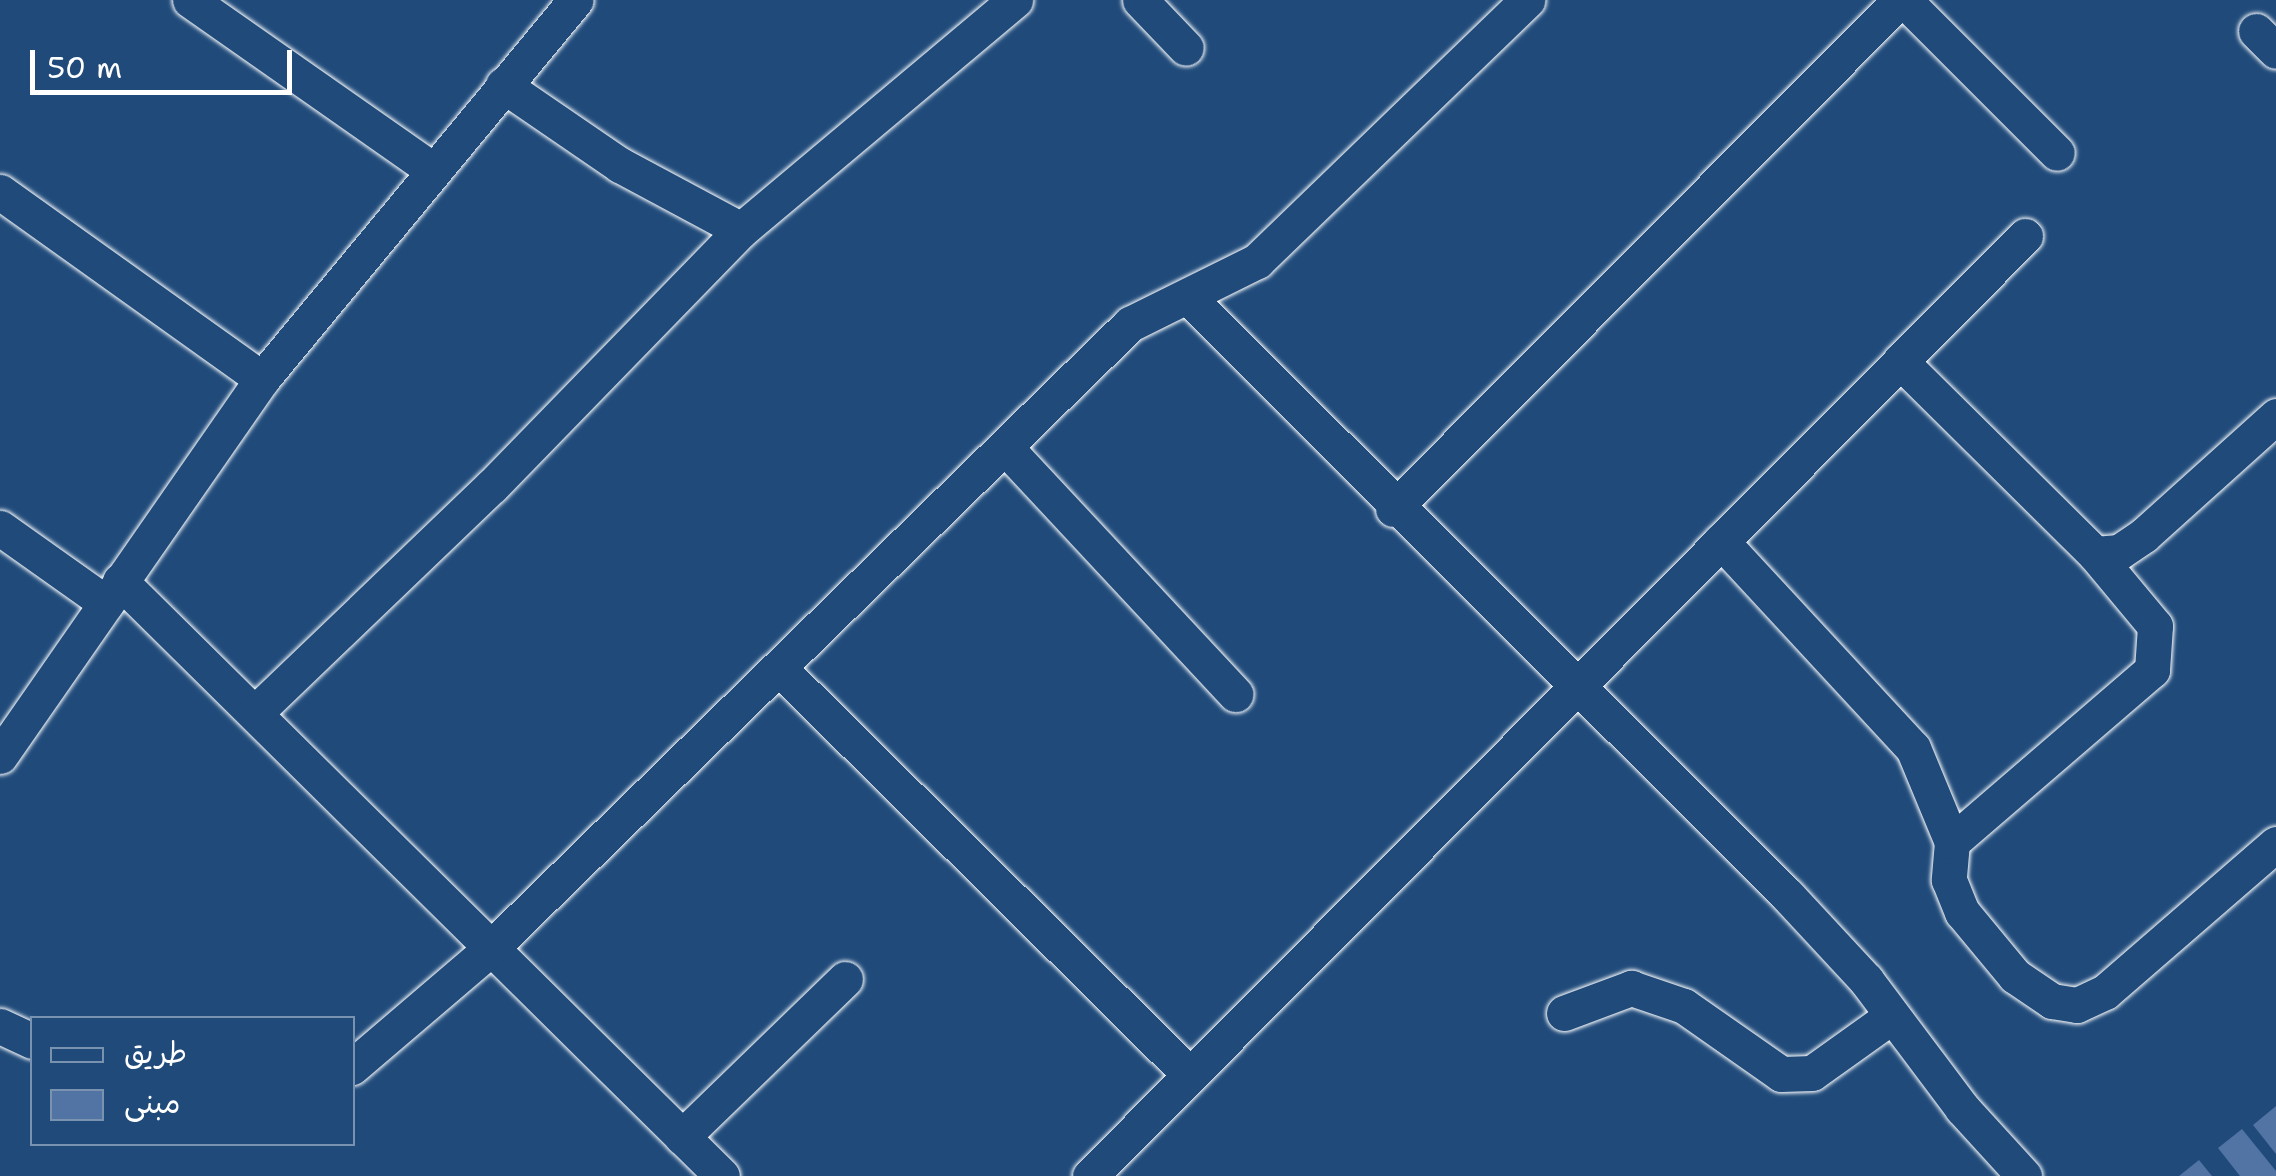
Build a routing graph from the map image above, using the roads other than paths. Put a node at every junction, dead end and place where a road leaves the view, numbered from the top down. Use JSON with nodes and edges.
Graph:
{"nodes":[{"id":1,"x":190,"y":0,"type":"edge"},
{"id":2,"x":576,"y":0,"type":"edge"},
{"id":3,"x":1015,"y":0,"type":"edge"},
{"id":4,"x":1140,"y":0,"type":"edge"},
{"id":5,"x":1528,"y":0,"type":"edge"},
{"id":6,"x":1901,"y":0,"type":"edge"},
{"id":7,"x":1186,"y":48,"type":"dead end"},
{"id":8,"x":503,"y":85,"type":"junction"},
{"id":9,"x":2057,"y":153,"type":"dead end"},
{"id":10,"x":433,"y":170,"type":"junction"},
{"id":11,"x":0,"y":192,"type":"edge"},
{"id":12,"x":741,"y":230,"type":"junction"},
{"id":13,"x":2025,"y":236,"type":"dead end"},
{"id":14,"x":1189,"y":298,"type":"junction"},
{"id":15,"x":1900,"y":362,"type":"junction"},
{"id":16,"x":262,"y":379,"type":"junction"},
{"id":17,"x":2276,"y":416,"type":"edge"},
{"id":18,"x":1005,"y":446,"type":"junction"},
{"id":19,"x":1393,"y":509,"type":"junction"},
{"id":20,"x":0,"y":528,"type":"edge"},
{"id":21,"x":1721,"y":541,"type":"junction"},
{"id":22,"x":2095,"y":554,"type":"junction"},
{"id":23,"x":113,"y":592,"type":"junction"},
{"id":24,"x":778,"y":668,"type":"junction"},
{"id":25,"x":1577,"y":692,"type":"junction"},
{"id":26,"x":1236,"y":694,"type":"dead end"},
{"id":27,"x":256,"y":712,"type":"junction"},
{"id":28,"x":0,"y":756,"type":"edge"},
{"id":29,"x":1952,"y":842,"type":"junction"},
{"id":30,"x":2276,"y":844,"type":"edge"},
{"id":31,"x":490,"y":950,"type":"junction"},
{"id":32,"x":845,"y":979,"type":"dead end"},
{"id":33,"x":1564,"y":1012,"type":"dead end"},
{"id":34,"x":1892,"y":1016,"type":"junction"},
{"id":35,"x":0,"y":1026,"type":"edge"},
{"id":36,"x":30,"y":1039,"type":"edge"},
{"id":37,"x":355,"y":1064,"type":"edge"},
{"id":38,"x":1188,"y":1072,"type":"junction"},
{"id":39,"x":682,"y":1137,"type":"junction"},
{"id":40,"x":722,"y":1176,"type":"edge"},
{"id":41,"x":1090,"y":1176,"type":"edge"},
{"id":42,"x":2024,"y":1176,"type":"edge"}],
"edges":[{"from":1,"to":10,"type":"street"},
{"from":2,"to":8,"type":"street"},
{"from":3,"to":12,"type":"street"},
{"from":4,"to":7,"type":"street"},
{"from":5,"to":14,"type":"street"},
{"from":6,"to":9,"type":"street"},
{"from":6,"to":19,"type":"street"},
{"from":8,"to":10,"type":"street"},
{"from":8,"to":12,"type":"street"},
{"from":10,"to":16,"type":"street"},
{"from":11,"to":16,"type":"street"},
{"from":12,"to":27,"type":"street"},
{"from":13,"to":15,"type":"street"},
{"from":14,"to":18,"type":"street"},
{"from":14,"to":19,"type":"street"},
{"from":15,"to":21,"type":"street"},
{"from":15,"to":22,"type":"street"},
{"from":16,"to":23,"type":"street"},
{"from":17,"to":22,"type":"street"},
{"from":18,"to":24,"type":"street"},
{"from":18,"to":26,"type":"street"},
{"from":19,"to":25,"type":"street"},
{"from":20,"to":23,"type":"street"},
{"from":21,"to":25,"type":"street"},
{"from":21,"to":29,"type":"street"},
{"from":22,"to":29,"type":"street"},
{"from":23,"to":27,"type":"street"},
{"from":23,"to":28,"type":"street"},
{"from":24,"to":31,"type":"street"},
{"from":24,"to":38,"type":"street"},
{"from":25,"to":34,"type":"street"},
{"from":25,"to":38,"type":"street"},
{"from":27,"to":31,"type":"street"},
{"from":29,"to":30,"type":"street"},
{"from":31,"to":37,"type":"street"},
{"from":31,"to":39,"type":"street"},
{"from":32,"to":39,"type":"street"},
{"from":33,"to":34,"type":"street"},
{"from":34,"to":42,"type":"street"},
{"from":35,"to":36,"type":"street"},
{"from":38,"to":41,"type":"street"},
{"from":39,"to":40,"type":"street"}]}
